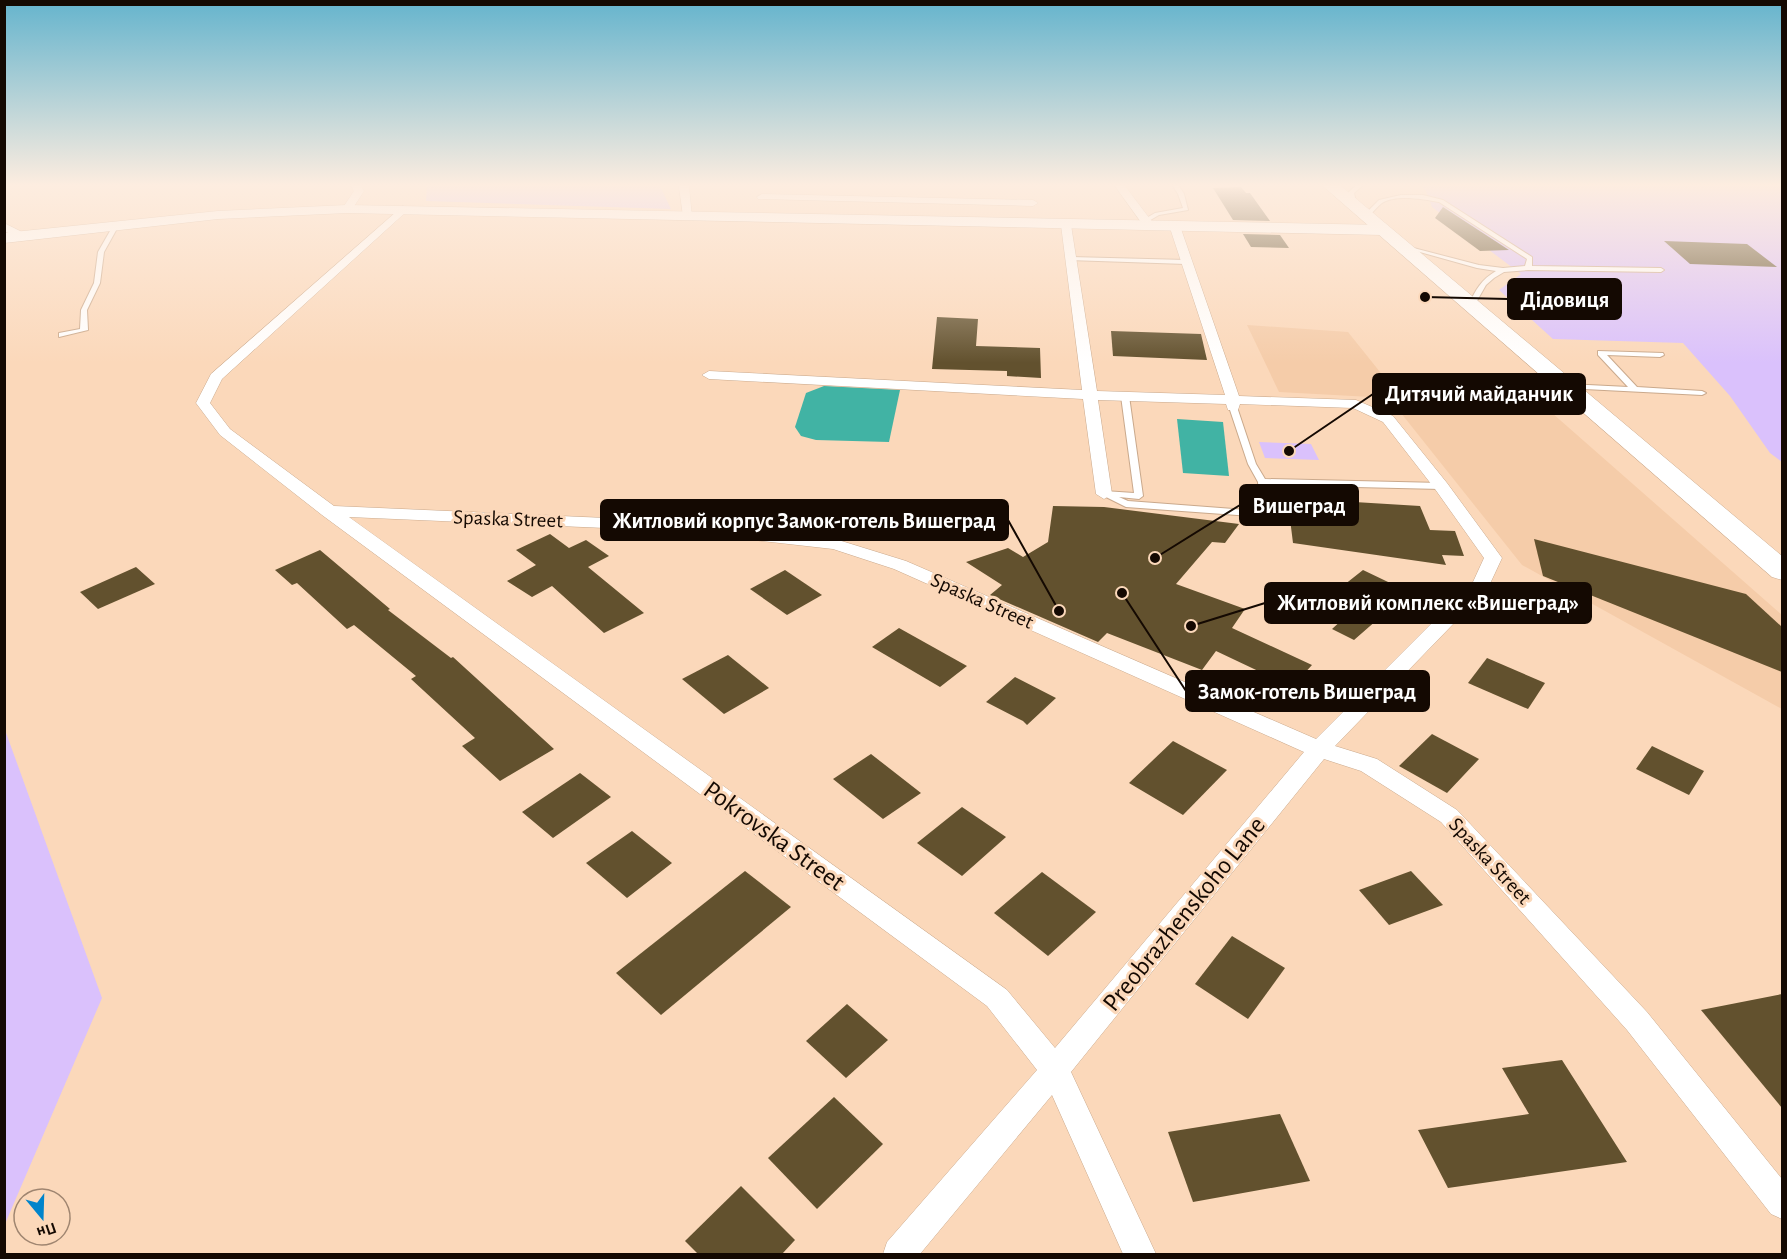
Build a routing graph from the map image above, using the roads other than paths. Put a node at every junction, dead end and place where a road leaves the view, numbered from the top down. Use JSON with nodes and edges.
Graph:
{"nodes":[{"id":1,"x":105,"y":245,"type":"edge"},
{"id":2,"x":363,"y":245,"type":"edge"},
{"id":3,"x":1069,"y":245,"type":"edge"},
{"id":4,"x":1181,"y":245,"type":"edge"},
{"id":5,"x":1401,"y":245,"type":"joint"},
{"id":6,"x":1509,"y":245,"type":"edge"},
{"id":7,"x":1071,"y":259,"type":"junction"},
{"id":8,"x":1186,"y":262,"type":"junction"},
{"id":9,"x":1528,"y":268,"type":"junction"},
{"id":10,"x":1503,"y":270,"type":"junction"},
{"id":11,"x":1661,"y":270,"type":"dead end"},
{"id":12,"x":1472,"y":305,"type":"junction"},
{"id":13,"x":62,"y":335,"type":"dead end"},
{"id":14,"x":1660,"y":355,"type":"dead end"},
{"id":15,"x":709,"y":375,"type":"dead end"},
{"id":16,"x":1565,"y":386,"type":"junction"},
{"id":17,"x":1635,"y":390,"type":"junction"},
{"id":18,"x":1702,"y":393,"type":"dead end"},
{"id":19,"x":1091,"y":395,"type":"junction"},
{"id":20,"x":1125,"y":396,"type":"junction"},
{"id":21,"x":1233,"y":403,"type":"junction"},
{"id":22,"x":1262,"y":482,"type":"junction"},
{"id":23,"x":1442,"y":486,"type":"junction"},
{"id":24,"x":1104,"y":494,"type":"junction"},
{"id":25,"x":320,"y":505,"type":"junction"},
{"id":26,"x":1782,"y":571,"type":"edge"},
{"id":27,"x":1319,"y":749,"type":"junction"},
{"id":28,"x":1055,"y":1070,"type":"junction"},
{"id":29,"x":1782,"y":1203,"type":"edge"},
{"id":30,"x":899,"y":1254,"type":"edge"},
{"id":31,"x":1140,"y":1254,"type":"edge"}],
"edges":[{"from":1,"to":13,"type":"lane"},
{"from":2,"to":25,"type":"street","name":"Pokrovska Street"},
{"from":3,"to":7,"type":"street"},
{"from":4,"to":8,"type":"street"},
{"from":5,"to":10,"type":"lane"},
{"from":5,"to":12,"type":"main road"},
{"from":6,"to":9,"type":"lane"},
{"from":7,"to":8,"type":"lane"},
{"from":7,"to":19,"type":"street"},
{"from":8,"to":21,"type":"street"},
{"from":9,"to":10,"type":"lane"},
{"from":9,"to":11,"type":"lane"},
{"from":10,"to":12,"type":"lane"},
{"from":12,"to":16,"type":"main road"},
{"from":14,"to":17,"type":"lane"},
{"from":15,"to":19,"type":"street"},
{"from":16,"to":17,"type":"lane"},
{"from":16,"to":26,"type":"main road"},
{"from":17,"to":18,"type":"lane"},
{"from":19,"to":20,"type":"street"},
{"from":19,"to":24,"type":"street"},
{"from":20,"to":21,"type":"street"},
{"from":20,"to":24,"type":"lane"},
{"from":21,"to":22,"type":"lane"},
{"from":21,"to":23,"type":"street"},
{"from":22,"to":23,"type":"lane"},
{"from":22,"to":24,"type":"lane"},
{"from":23,"to":27,"type":"street","name":"Preobrazhenskoho Lane"},
{"from":25,"to":27,"type":"street","name":"Spaska Street"},
{"from":25,"to":28,"type":"street","name":"Pokrovska Street"},
{"from":27,"to":28,"type":"street","name":"Preobrazhenskoho Lane"},
{"from":27,"to":29,"type":"street","name":"Spaska Street"},
{"from":28,"to":30,"type":"street","name":"Preobrazhenskoho Lane"},
{"from":28,"to":31,"type":"street","name":"Pokrovska Street"}]}
